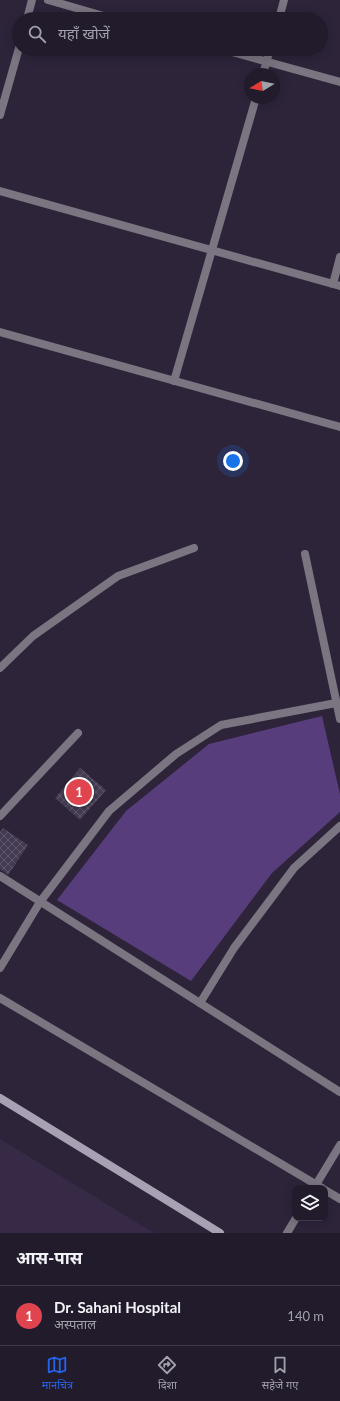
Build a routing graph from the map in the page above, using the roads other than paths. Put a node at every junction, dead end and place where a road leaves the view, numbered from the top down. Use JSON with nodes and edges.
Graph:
{"nodes":[{"id":1,"x":32,"y":0,"type":"edge"},
{"id":2,"x":48,"y":0,"type":"edge"},
{"id":3,"x":284,"y":0,"type":"edge"},
{"id":4,"x":29,"y":12,"type":"edge"},
{"id":5,"x":90,"y":12,"type":"edge"},
{"id":6,"x":281,"y":12,"type":"edge"},
{"id":7,"x":17,"y":56,"type":"edge"},
{"id":8,"x":246,"y":56,"type":"edge"},
{"id":9,"x":268,"y":56,"type":"edge"},
{"id":10,"x":267,"y":62,"type":"junction"},
{"id":11,"x":265,"y":68,"type":"edge"},
{"id":12,"x":340,"y":82,"type":"edge"},
{"id":13,"x":254,"y":104,"type":"edge"},
{"id":14,"x":0,"y":115,"type":"edge"},
{"id":15,"x":0,"y":191,"type":"edge"},
{"id":16,"x":212,"y":250,"type":"junction"},
{"id":17,"x":340,"y":258,"type":"edge"},
{"id":18,"x":336,"y":285,"type":"edge"},
{"id":19,"x":0,"y":332,"type":"edge"},
{"id":20,"x":174,"y":381,"type":"junction"},
{"id":21,"x":340,"y":427,"type":"edge"},
{"id":22,"x":194,"y":548,"type":"dead end"},
{"id":23,"x":305,"y":554,"type":"dead end"},
{"id":24,"x":0,"y":668,"type":"edge"},
{"id":25,"x":336,"y":703,"type":"junction"},
{"id":26,"x":340,"y":719,"type":"edge"},
{"id":27,"x":78,"y":733,"type":"dead end"},
{"id":28,"x":0,"y":816,"type":"edge"},
{"id":29,"x":340,"y":826,"type":"edge"},
{"id":30,"x":0,"y":876,"type":"edge"},
{"id":31,"x":40,"y":902,"type":"junction"},
{"id":32,"x":0,"y":968,"type":"edge"},
{"id":33,"x":0,"y":998,"type":"edge"},
{"id":34,"x":200,"y":1003,"type":"junction"},
{"id":35,"x":340,"y":1092,"type":"edge"},
{"id":36,"x":0,"y":1098,"type":"edge"},
{"id":37,"x":340,"y":1145,"type":"edge"},
{"id":38,"x":314,"y":1185,"type":"edge"},
{"id":39,"x":318,"y":1185,"type":"edge"},
{"id":40,"x":328,"y":1192,"type":"edge"},
{"id":41,"x":340,"y":1199,"type":"edge"},
{"id":42,"x":294,"y":1221,"type":"edge"},
{"id":43,"x":220,"y":1233,"type":"edge"},
{"id":44,"x":288,"y":1233,"type":"edge"}],
"edges":[{"from":1,"to":4,"type":"street"},
{"from":2,"to":5,"type":"street"},
{"from":3,"to":6,"type":"street"},
{"from":7,"to":14,"type":"street"},
{"from":8,"to":10,"type":"street"},
{"from":9,"to":10,"type":"street"},
{"from":10,"to":11,"type":"street"},
{"from":10,"to":12,"type":"street"},
{"from":13,"to":16,"type":"street"},
{"from":15,"to":16,"type":"street"},
{"from":16,"to":18,"type":"street"},
{"from":16,"to":20,"type":"street"},
{"from":17,"to":18,"type":"street"},
{"from":19,"to":20,"type":"street"},
{"from":20,"to":21,"type":"street"},
{"from":22,"to":24,"type":"street"},
{"from":23,"to":25,"type":"street"},
{"from":25,"to":26,"type":"street"},
{"from":25,"to":31,"type":"street"},
{"from":27,"to":28,"type":"street"},
{"from":29,"to":34,"type":"street"},
{"from":30,"to":31,"type":"street"},
{"from":31,"to":32,"type":"street"},
{"from":31,"to":34,"type":"street"},
{"from":33,"to":38,"type":"street"},
{"from":34,"to":35,"type":"street"},
{"from":36,"to":43,"type":"main road"},
{"from":37,"to":39,"type":"street"},
{"from":40,"to":41,"type":"street"},
{"from":42,"to":44,"type":"street"}]}
